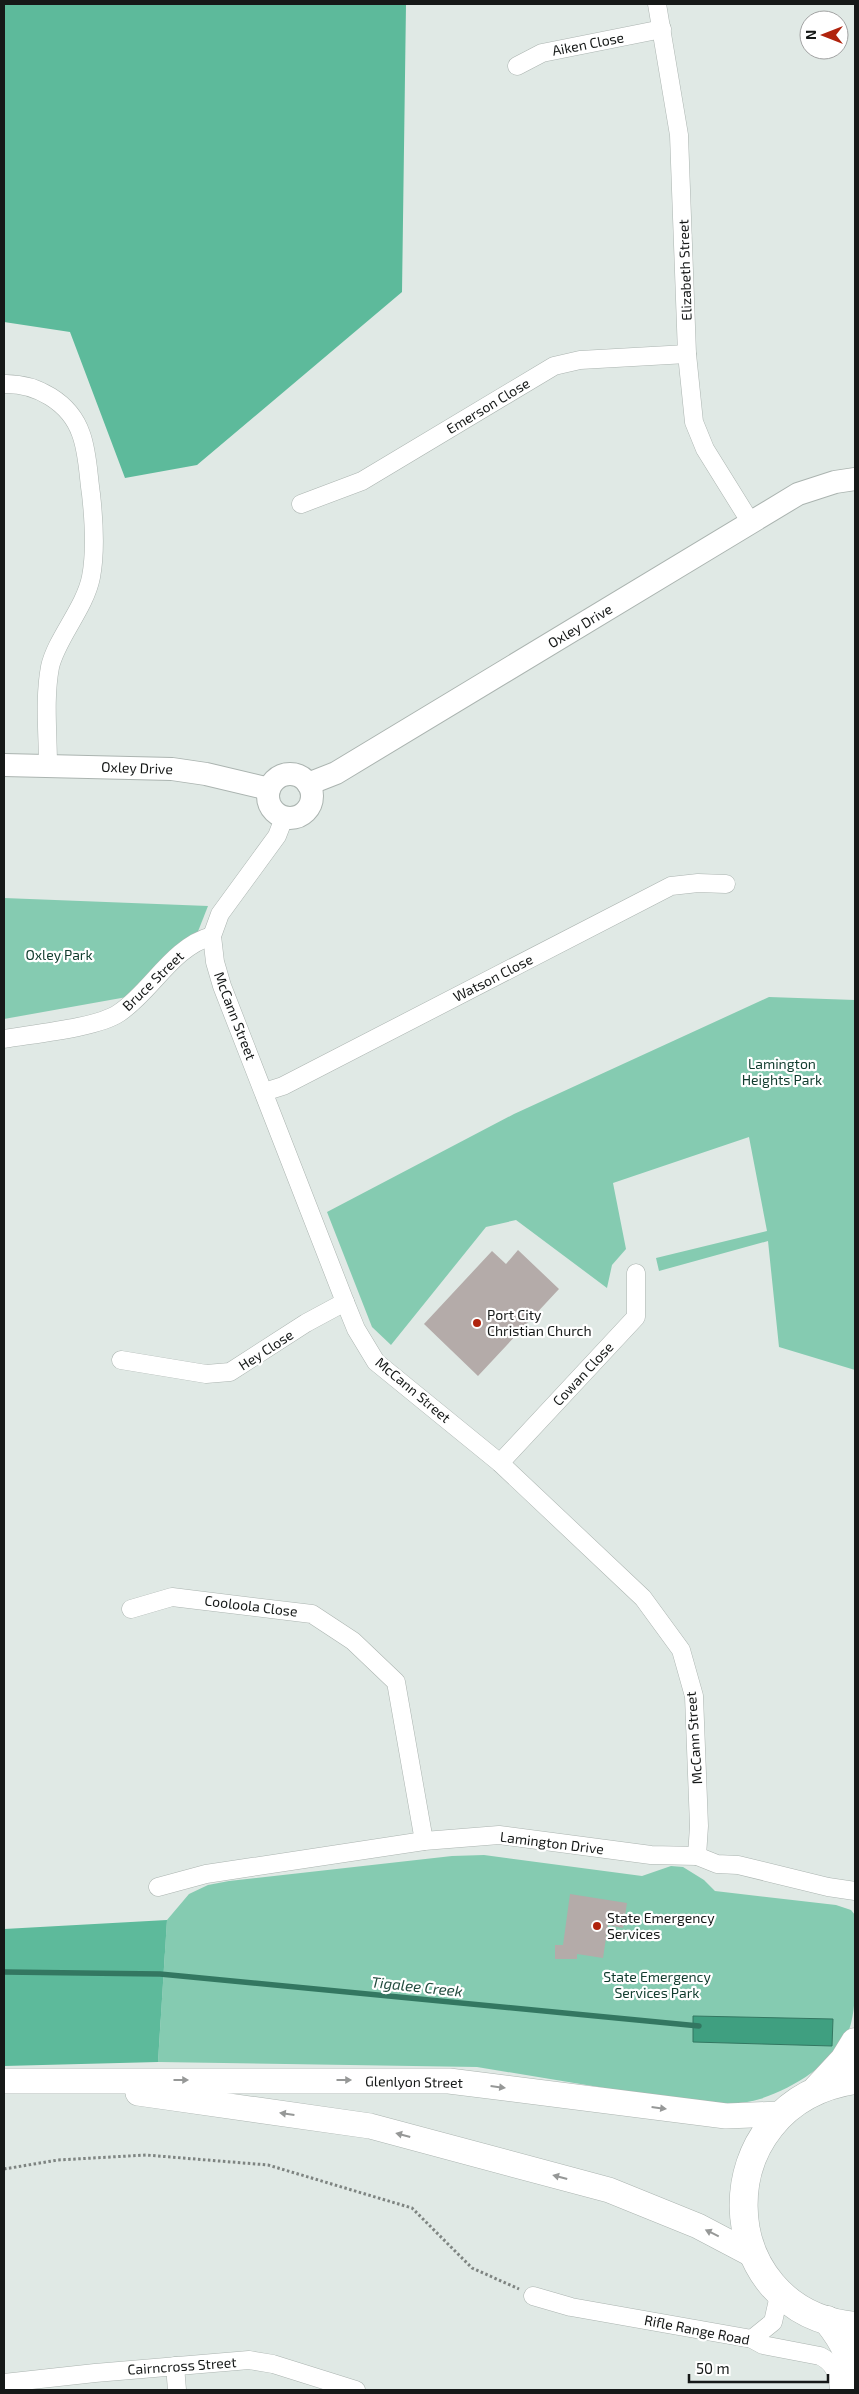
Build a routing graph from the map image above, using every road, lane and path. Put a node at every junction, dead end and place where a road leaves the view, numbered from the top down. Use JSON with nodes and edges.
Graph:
{"nodes":[{"id":1,"x":657,"y":4,"type":"edge"},
{"id":2,"x":662,"y":29,"type":"junction"},
{"id":3,"x":517,"y":66,"type":"dead end"},
{"id":4,"x":687,"y":354,"type":"junction"},
{"id":5,"x":4,"y":384,"type":"edge"},
{"id":6,"x":855,"y":479,"type":"edge"},
{"id":7,"x":301,"y":504,"type":"dead end"},
{"id":8,"x":751,"y":523,"type":"junction"},
{"id":9,"x":4,"y":765,"type":"edge"},
{"id":10,"x":48,"y":766,"type":"junction"},
{"id":11,"x":308,"y":784,"type":"junction"},
{"id":12,"x":269,"y":789,"type":"junction"},
{"id":13,"x":284,"y":818,"type":"junction"},
{"id":14,"x":726,"y":884,"type":"dead end"},
{"id":15,"x":212,"y":936,"type":"junction"},
{"id":16,"x":4,"y":1039,"type":"edge"},
{"id":17,"x":264,"y":1092,"type":"junction"},
{"id":18,"x":636,"y":1273,"type":"dead end"},
{"id":19,"x":345,"y":1302,"type":"junction"},
{"id":20,"x":121,"y":1360,"type":"dead end"},
{"id":21,"x":500,"y":1463,"type":"junction"},
{"id":22,"x":131,"y":1609,"type":"dead end"},
{"id":23,"x":424,"y":1841,"type":"junction"},
{"id":24,"x":697,"y":1856,"type":"junction"},
{"id":25,"x":158,"y":1887,"type":"dead end"},
{"id":26,"x":855,"y":1891,"type":"edge"},
{"id":27,"x":855,"y":2042,"type":"edge"},
{"id":28,"x":45,"y":2080,"type":"junction"},
{"id":29,"x":855,"y":2080,"type":"edge"},
{"id":30,"x":4,"y":2081,"type":"edge"},
{"id":31,"x":816,"y":2090,"type":"junction"},
{"id":32,"x":780,"y":2114,"type":"junction"},
{"id":33,"x":4,"y":2169,"type":"edge"},
{"id":34,"x":755,"y":2256,"type":"junction"},
{"id":35,"x":780,"y":2291,"type":"junction"},
{"id":36,"x":533,"y":2296,"type":"joint"},
{"id":37,"x":827,"y":2320,"type":"junction"},
{"id":38,"x":855,"y":2326,"type":"edge"},
{"id":39,"x":752,"y":2339,"type":"junction"},
{"id":40,"x":175,"y":2366,"type":"junction"},
{"id":41,"x":4,"y":2382,"type":"edge"},
{"id":42,"x":177,"y":2390,"type":"edge"},
{"id":43,"x":356,"y":2390,"type":"edge"},
{"id":44,"x":839,"y":2390,"type":"edge"},
{"id":45,"x":854,"y":2390,"type":"edge"}],
"edges":[{"from":1,"to":2,"type":"street","name":"Elizabeth Street"},
{"from":2,"to":3,"type":"street","name":"Aiken Close"},
{"from":2,"to":4,"type":"street","name":"Elizabeth Street"},
{"from":4,"to":7,"type":"street","name":"Emerson Close"},
{"from":4,"to":8,"type":"street","name":"Elizabeth Street"},
{"from":5,"to":10,"type":"street"},
{"from":6,"to":8,"type":"street","name":"Oxley Drive"},
{"from":8,"to":11,"type":"street","name":"Oxley Drive"},
{"from":9,"to":10,"type":"street","name":"Oxley Drive"},
{"from":10,"to":12,"type":"street","name":"Oxley Drive"},
{"from":11,"to":12,"type":"street"},
{"from":11,"to":13,"type":"street"},
{"from":12,"to":13,"type":"street"},
{"from":13,"to":15,"type":"street","name":"McCann Street"},
{"from":14,"to":17,"type":"street","name":"Watson Close"},
{"from":15,"to":16,"type":"street","name":"Bruce Street"},
{"from":15,"to":17,"type":"street","name":"McCann Street"},
{"from":17,"to":19,"type":"street","name":"McCann Street"},
{"from":18,"to":21,"type":"street","name":"Cowan Close"},
{"from":19,"to":20,"type":"street","name":"Hey Close"},
{"from":19,"to":21,"type":"street","name":"McCann Street"},
{"from":21,"to":24,"type":"street","name":"McCann Street"},
{"from":22,"to":23,"type":"street","name":"Cooloola Close"},
{"from":23,"to":24,"type":"street","name":"Lamington Drive"},
{"from":23,"to":25,"type":"street","name":"Lamington Drive"},
{"from":24,"to":26,"type":"street","name":"Lamington Drive"},
{"from":27,"to":31,"type":"main road"},
{"from":28,"to":30,"type":"main road","name":"Glenlyon Street"},
{"from":28,"to":32,"type":"main road","name":"Glenlyon Street","one_way":true},
{"from":34,"to":28,"type":"main road","name":"Glenlyon Street","one_way":true},
{"from":29,"to":31,"type":"main road"},
{"from":31,"to":32,"type":"main road"},
{"from":32,"to":34,"type":"main road"},
{"from":33,"to":36,"type":"path"},
{"from":34,"to":35,"type":"main road"},
{"from":35,"to":37,"type":"main road"},
{"from":35,"to":39,"type":"street"},
{"from":36,"to":39,"type":"street","name":"Rifle Range Road"},
{"from":37,"to":38,"type":"main road"},
{"from":37,"to":45,"type":"main road"},
{"from":39,"to":44,"type":"street","name":"Rifle Range Road"},
{"from":40,"to":41,"type":"street","name":"Cairncross Street"},
{"from":40,"to":42,"type":"street"},
{"from":40,"to":43,"type":"street","name":"Cairncross Street"}]}
